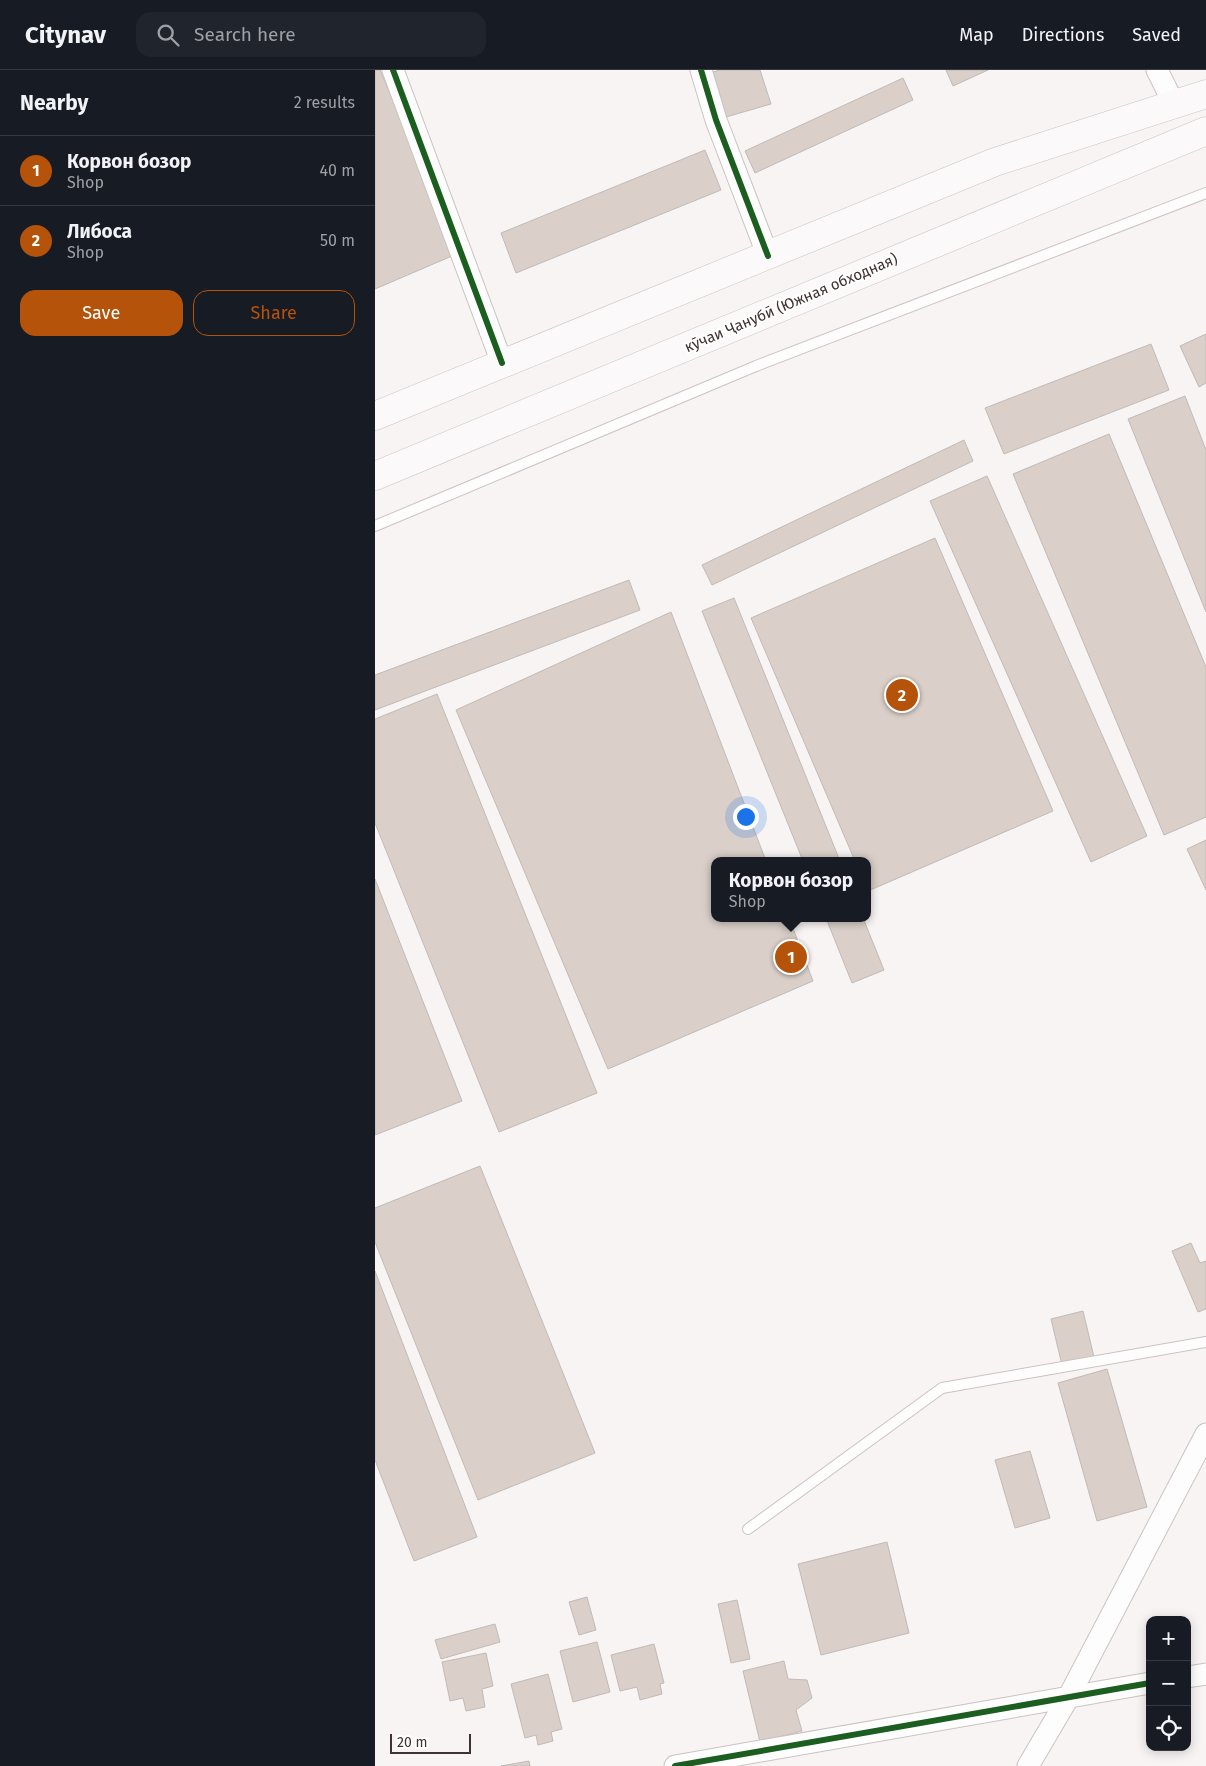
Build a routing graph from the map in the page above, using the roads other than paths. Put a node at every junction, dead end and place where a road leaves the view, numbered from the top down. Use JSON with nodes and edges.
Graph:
{"nodes":[{"id":1,"x":393,"y":70,"type":"edge"},
{"id":2,"x":701,"y":70,"type":"edge"},
{"id":3,"x":1157,"y":70,"type":"edge"},
{"id":4,"x":1206,"y":94,"type":"edge"},
{"id":5,"x":1174,"y":104,"type":"junction"},
{"id":6,"x":1206,"y":131,"type":"edge"},
{"id":7,"x":1206,"y":193,"type":"edge"},
{"id":8,"x":768,"y":256,"type":"junction"},
{"id":9,"x":502,"y":363,"type":"junction"},
{"id":10,"x":375,"y":416,"type":"edge"},
{"id":11,"x":375,"y":476,"type":"edge"},
{"id":12,"x":375,"y":526,"type":"edge"},
{"id":13,"x":1206,"y":1342,"type":"edge"},
{"id":14,"x":1206,"y":1434,"type":"edge"},
{"id":15,"x":748,"y":1529,"type":"dead end"},
{"id":16,"x":1206,"y":1674,"type":"edge"},
{"id":17,"x":1191,"y":1676,"type":"edge"},
{"id":18,"x":1146,"y":1684,"type":"edge"},
{"id":19,"x":1068,"y":1698,"type":"junction"},
{"id":20,"x":675,"y":1766,"type":"edge"},
{"id":21,"x":1028,"y":1766,"type":"edge"}],
"edges":[{"from":1,"to":9,"type":"street"},
{"from":2,"to":8,"type":"street"},
{"from":3,"to":5,"type":"street"},
{"from":4,"to":5,"type":"main road"},
{"from":5,"to":8,"type":"main road"},
{"from":6,"to":11,"type":"main road","name":"кӯчаи Ҷанубӣ (Южная обходная)"},
{"from":7,"to":12,"type":"lane"},
{"from":8,"to":9,"type":"main road"},
{"from":9,"to":10,"type":"main road"},
{"from":13,"to":15,"type":"lane"},
{"from":14,"to":19,"type":"street"},
{"from":16,"to":17,"type":"street"},
{"from":18,"to":19,"type":"street"},
{"from":19,"to":20,"type":"street"},
{"from":19,"to":21,"type":"street"}]}
